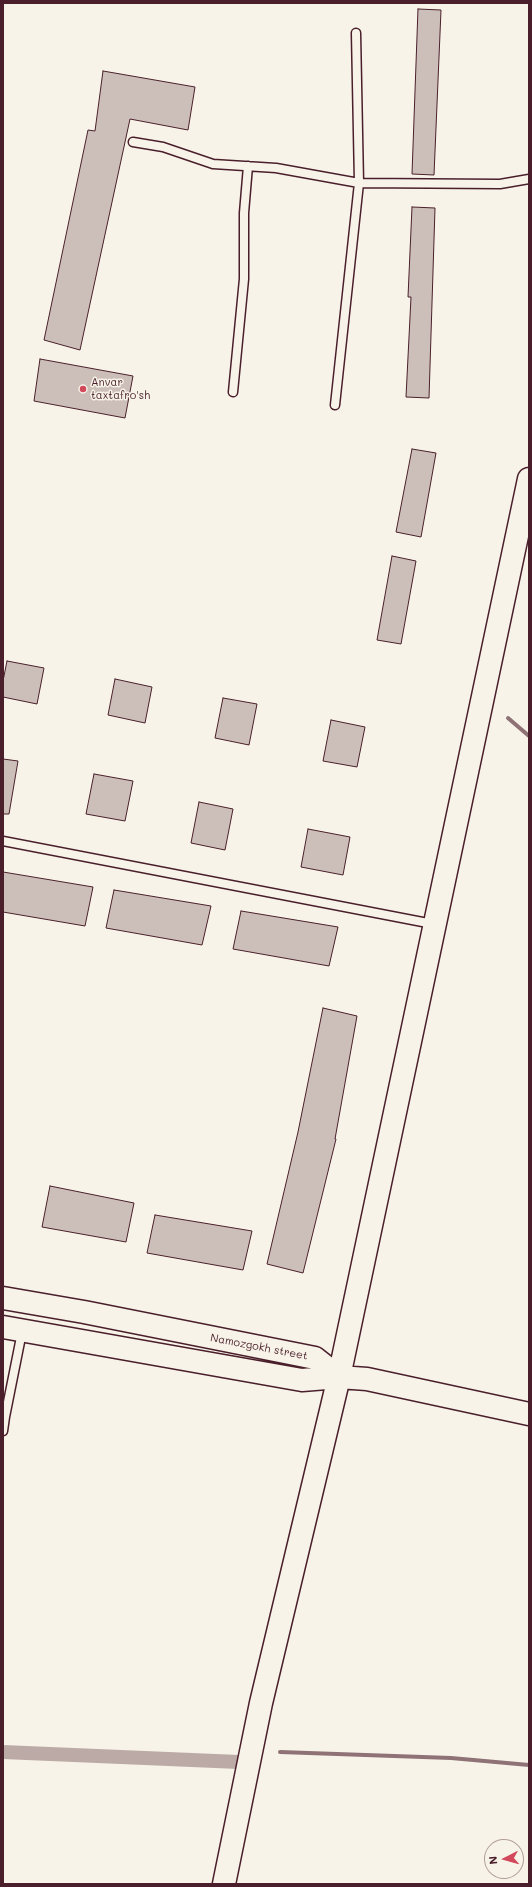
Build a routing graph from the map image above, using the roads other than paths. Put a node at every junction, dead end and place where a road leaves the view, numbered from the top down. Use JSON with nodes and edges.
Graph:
{"nodes":[{"id":1,"x":356,"y":33,"type":"dead end"},
{"id":2,"x":133,"y":142,"type":"dead end"},
{"id":3,"x":248,"y":166,"type":"junction"},
{"id":4,"x":529,"y":179,"type":"edge"},
{"id":5,"x":359,"y":183,"type":"junction"},
{"id":6,"x":233,"y":392,"type":"dead end"},
{"id":7,"x":335,"y":404,"type":"dead end"},
{"id":8,"x":529,"y":479,"type":"edge"},
{"id":9,"x":3,"y":841,"type":"edge"},
{"id":10,"x":436,"y":925,"type":"junction"},
{"id":11,"x":3,"y":1298,"type":"edge"},
{"id":12,"x":13,"y":1329,"type":"edge"},
{"id":13,"x":339,"y":1377,"type":"junction"},
{"id":14,"x":529,"y":1414,"type":"edge"},
{"id":15,"x":4,"y":1417,"type":"edge"},
{"id":16,"x":3,"y":1431,"type":"edge"},
{"id":17,"x":224,"y":1884,"type":"edge"}],
"edges":[{"from":1,"to":5,"type":"lane"},
{"from":2,"to":3,"type":"lane"},
{"from":3,"to":5,"type":"lane"},
{"from":3,"to":6,"type":"lane"},
{"from":4,"to":5,"type":"lane"},
{"from":5,"to":7,"type":"lane"},
{"from":8,"to":10,"type":"main road"},
{"from":9,"to":10,"type":"lane"},
{"from":10,"to":13,"type":"main road"},
{"from":11,"to":13,"type":"main road","name":"Namozgokh street"},
{"from":12,"to":13,"type":"main road"},
{"from":12,"to":15,"type":"lane"},
{"from":13,"to":14,"type":"main road"},
{"from":13,"to":17,"type":"main road"},
{"from":15,"to":16,"type":"lane"}]}
